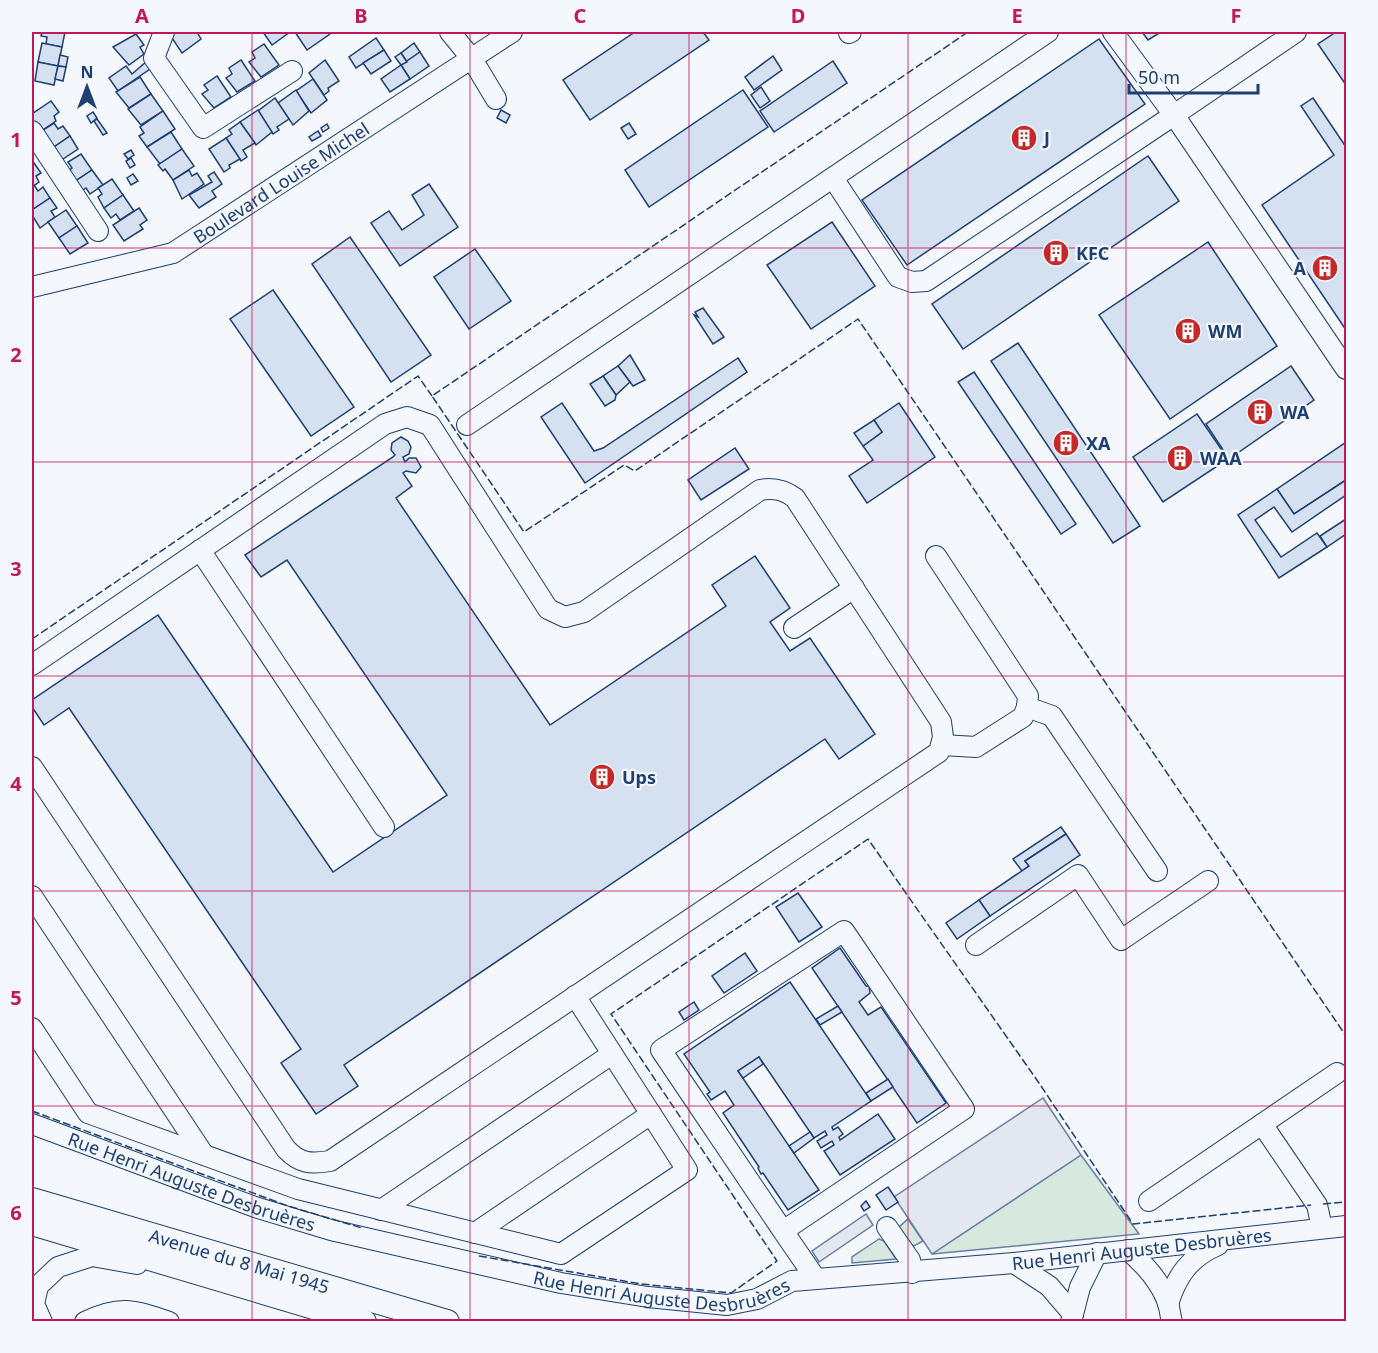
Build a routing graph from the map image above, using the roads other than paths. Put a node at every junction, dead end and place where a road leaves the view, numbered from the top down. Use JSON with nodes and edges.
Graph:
{"nodes":[{"id":1,"x":164,"y":32,"type":"edge"},
{"id":2,"x":450,"y":32,"type":"edge"},
{"id":3,"x":512,"y":32,"type":"edge"},
{"id":4,"x":1048,"y":32,"type":"edge"},
{"id":5,"x":1113,"y":32,"type":"edge"},
{"id":6,"x":1296,"y":32,"type":"edge"},
{"id":7,"x":472,"y":59,"type":"junction"},
{"id":8,"x":292,"y":71,"type":"dead end"},
{"id":9,"x":496,"y":99,"type":"dead end"},
{"id":10,"x":1174,"y":115,"type":"junction"},
{"id":11,"x":32,"y":131,"type":"edge"},
{"id":12,"x":833,"y":178,"type":"junction"},
{"id":13,"x":98,"y":231,"type":"dead end"},
{"id":14,"x":32,"y":287,"type":"edge"},
{"id":15,"x":1347,"y":369,"type":"edge"},
{"id":16,"x":467,"y":425,"type":"dead end"},
{"id":17,"x":200,"y":550,"type":"junction"},
{"id":18,"x":936,"y":556,"type":"dead end"},
{"id":19,"x":854,"y":588,"type":"junction"},
{"id":20,"x":794,"y":628,"type":"dead end"},
{"id":21,"x":32,"y":665,"type":"edge"},
{"id":22,"x":1027,"y":707,"type":"junction"},
{"id":23,"x":942,"y":745,"type":"junction"},
{"id":24,"x":32,"y":767,"type":"edge"},
{"id":25,"x":384,"y":827,"type":"dead end"},
{"id":26,"x":1157,"y":871,"type":"dead end"},
{"id":27,"x":1208,"y":881,"type":"dead end"},
{"id":28,"x":32,"y":896,"type":"edge"},
{"id":29,"x":976,"y":945,"type":"dead end"},
{"id":30,"x":575,"y":996,"type":"junction"},
{"id":31,"x":32,"y":1028,"type":"edge"},
{"id":32,"x":612,"y":1054,"type":"junction"},
{"id":33,"x":1336,"y":1073,"type":"dead end"},
{"id":34,"x":651,"y":1114,"type":"junction"},
{"id":35,"x":32,"y":1124,"type":"edge"},
{"id":36,"x":1262,"y":1124,"type":"junction"},
{"id":37,"x":204,"y":1155,"type":"junction"},
{"id":38,"x":304,"y":1163,"type":"junction"},
{"id":39,"x":298,"y":1189,"type":"junction"},
{"id":40,"x":32,"y":1200,"type":"edge"},
{"id":41,"x":1149,"y":1201,"type":"dead end"},
{"id":42,"x":381,"y":1210,"type":"junction"},
{"id":43,"x":32,"y":1222,"type":"edge"},
{"id":44,"x":1347,"y":1226,"type":"edge"},
{"id":45,"x":887,"y":1227,"type":"dead end"},
{"id":46,"x":1322,"y":1228,"type":"junction"},
{"id":47,"x":783,"y":1231,"type":"junction"},
{"id":48,"x":475,"y":1233,"type":"junction"},
{"id":49,"x":1236,"y":1238,"type":"junction"},
{"id":50,"x":1128,"y":1250,"type":"junction"},
{"id":51,"x":1097,"y":1253,"type":"junction"},
{"id":52,"x":1014,"y":1263,"type":"junction"},
{"id":53,"x":180,"y":1268,"type":"junction"},
{"id":54,"x":912,"y":1273,"type":"junction"},
{"id":55,"x":816,"y":1279,"type":"junction"},
{"id":56,"x":1170,"y":1313,"type":"edge"},
{"id":57,"x":1072,"y":1318,"type":"edge"},
{"id":58,"x":42,"y":1322,"type":"edge"},
{"id":59,"x":85,"y":1322,"type":"edge"},
{"id":60,"x":169,"y":1322,"type":"edge"},
{"id":61,"x":364,"y":1322,"type":"edge"},
{"id":62,"x":447,"y":1322,"type":"edge"}],
"edges":[{"from":1,"to":8,"type":"street"},
{"from":2,"to":7,"type":"street"},
{"from":3,"to":7,"type":"street","name":"Boulevard Louise Michel"},
{"from":4,"to":12,"type":"street"},
{"from":5,"to":10,"type":"street"},
{"from":6,"to":10,"type":"street"},
{"from":7,"to":9,"type":"street"},
{"from":7,"to":14,"type":"street","name":"Boulevard Louise Michel"},
{"from":10,"to":12,"type":"street"},
{"from":10,"to":15,"type":"street"},
{"from":11,"to":13,"type":"street"},
{"from":12,"to":16,"type":"street"},
{"from":17,"to":19,"type":"street"},
{"from":17,"to":21,"type":"street"},
{"from":17,"to":25,"type":"street"},
{"from":18,"to":22,"type":"street"},
{"from":19,"to":20,"type":"street"},
{"from":19,"to":23,"type":"street"},
{"from":22,"to":23,"type":"street"},
{"from":22,"to":26,"type":"street"},
{"from":23,"to":30,"type":"street"},
{"from":24,"to":38,"type":"street"},
{"from":27,"to":29,"type":"street"},
{"from":28,"to":37,"type":"street"},
{"from":30,"to":32,"type":"street"},
{"from":30,"to":38,"type":"street"},
{"from":31,"to":37,"type":"street"},
{"from":32,"to":34,"type":"street"},
{"from":32,"to":42,"type":"street"},
{"from":33,"to":36,"type":"street"},
{"from":34,"to":48,"type":"street"},
{"from":34,"to":48,"type":"street"},
{"from":35,"to":55,"type":"street","name":"Rue Henri Auguste Desbruères"},
{"from":36,"to":41,"type":"street"},
{"from":36,"to":46,"type":"street"},
{"from":37,"to":39,"type":"street"},
{"from":38,"to":39,"type":"street"},
{"from":39,"to":42,"type":"street"},
{"from":40,"to":62,"type":"main road","name":"Avenue du 8 Mai 1945"},
{"from":42,"to":48,"type":"street"},
{"from":43,"to":53,"type":"main road","name":"Avenue du 8 Mai 1945"},
{"from":44,"to":46,"type":"street","name":"Rue Henri Auguste Desbruères"},
{"from":45,"to":54,"type":"street"},
{"from":46,"to":49,"type":"street","name":"Rue Henri Auguste Desbruères"},
{"from":47,"to":47,"type":"street"},
{"from":47,"to":55,"type":"street"},
{"from":49,"to":50,"type":"street","name":"Rue Henri Auguste Desbruères"},
{"from":49,"to":56,"type":"street"},
{"from":50,"to":51,"type":"street","name":"Rue Henri Auguste Desbruères"},
{"from":50,"to":56,"type":"street"},
{"from":51,"to":52,"type":"street","name":"Rue Henri Auguste Desbruères"},
{"from":51,"to":57,"type":"street"},
{"from":52,"to":54,"type":"street","name":"Rue Henri Auguste Desbruères"},
{"from":52,"to":57,"type":"street"},
{"from":53,"to":58,"type":"street"},
{"from":53,"to":61,"type":"main road","name":"Avenue du 8 Mai 1945"},
{"from":54,"to":55,"type":"street","name":"Rue Henri Auguste Desbruères"},
{"from":59,"to":60,"type":"street"}]}
